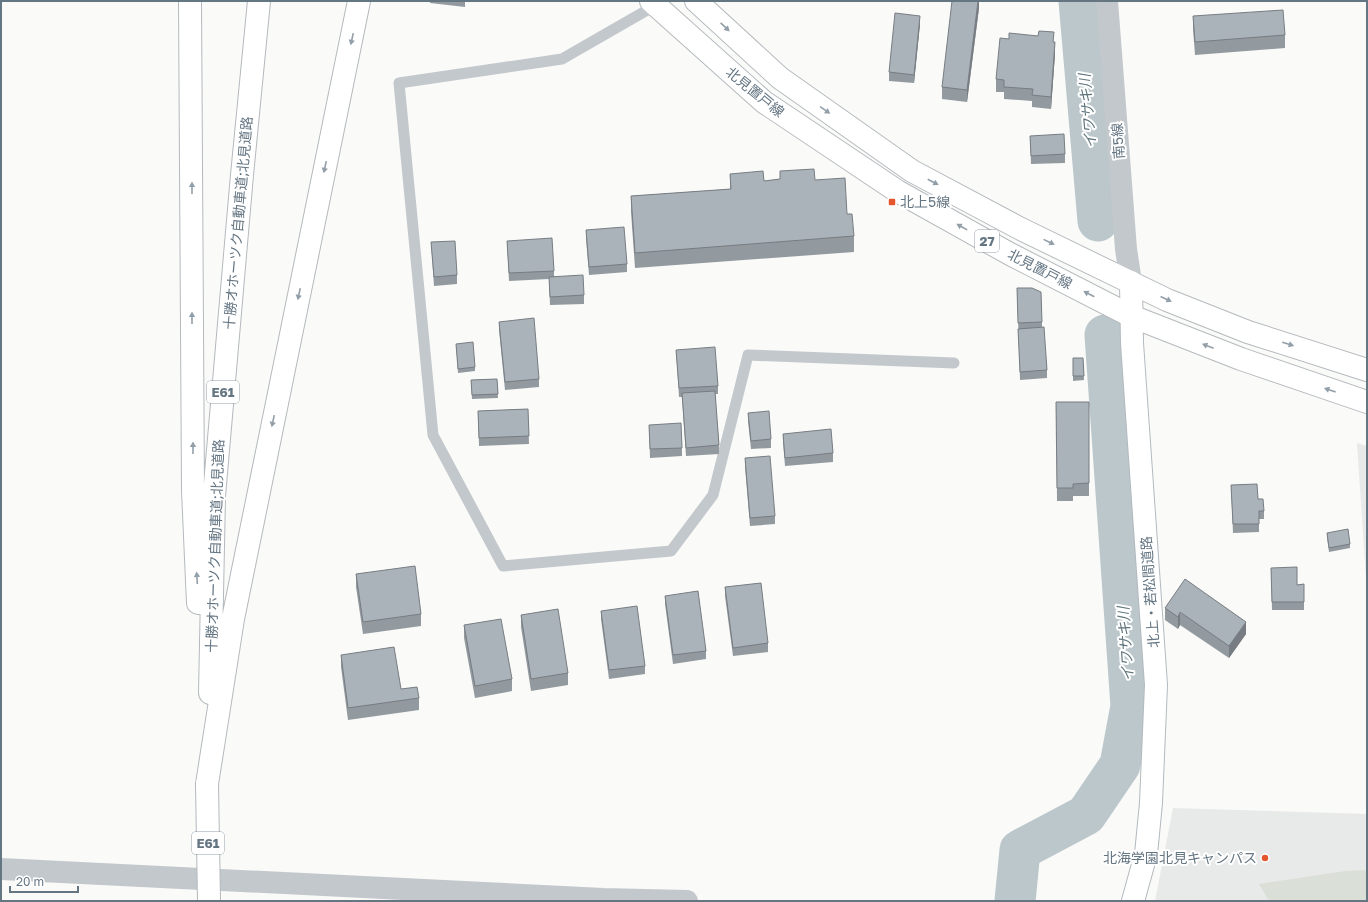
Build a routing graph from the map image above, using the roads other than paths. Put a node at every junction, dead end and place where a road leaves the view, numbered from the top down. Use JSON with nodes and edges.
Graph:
{"nodes":[{"id":1,"x":190,"y":1,"type":"edge"},
{"id":2,"x":259,"y":1,"type":"edge"},
{"id":3,"x":360,"y":1,"type":"edge"},
{"id":4,"x":696,"y":1,"type":"edge"},
{"id":5,"x":1107,"y":1,"type":"edge"},
{"id":6,"x":654,"y":3,"type":"edge"},
{"id":7,"x":1131,"y":282,"type":"junction"},
{"id":8,"x":1131,"y":316,"type":"junction"},
{"id":9,"x":954,"y":363,"type":"dead end"},
{"id":10,"x":1367,"y":370,"type":"edge"},
{"id":11,"x":1367,"y":402,"type":"edge"},
{"id":12,"x":208,"y":784,"type":"junction"},
{"id":13,"x":1,"y":870,"type":"edge"},
{"id":14,"x":209,"y":901,"type":"edge"},
{"id":15,"x":687,"y":901,"type":"edge"},
{"id":16,"x":1133,"y":901,"type":"edge"}],
"edges":[{"from":12,"to":1,"type":"main road","one_way":true},
{"from":2,"to":12,"type":"main road","name":"十勝オホーツク自動車道;北見道路","number":"E61"},
{"from":3,"to":12,"type":"main road","one_way":true},
{"from":4,"to":7,"type":"main road","name":"北見置戸線","number":"27","one_way":true},
{"from":5,"to":7,"type":"street","name":"南5線"},
{"from":8,"to":6,"type":"main road","name":"北見置戸線","number":"27","one_way":true},
{"from":6,"to":9,"type":"lane"},
{"from":7,"to":8,"type":"main road","name":"北上・若松間道路"},
{"from":7,"to":10,"type":"main road","name":"北見置戸線","number":"27","one_way":true},
{"from":11,"to":8,"type":"main road","name":"北見置戸線","number":"27","one_way":true},
{"from":8,"to":16,"type":"main road","name":"北上・若松間道路"},
{"from":12,"to":14,"type":"main road","name":"十勝オホーツク自動車道;北見道路","number":"E61","bridge":true},
{"from":13,"to":15,"type":"street"}]}
